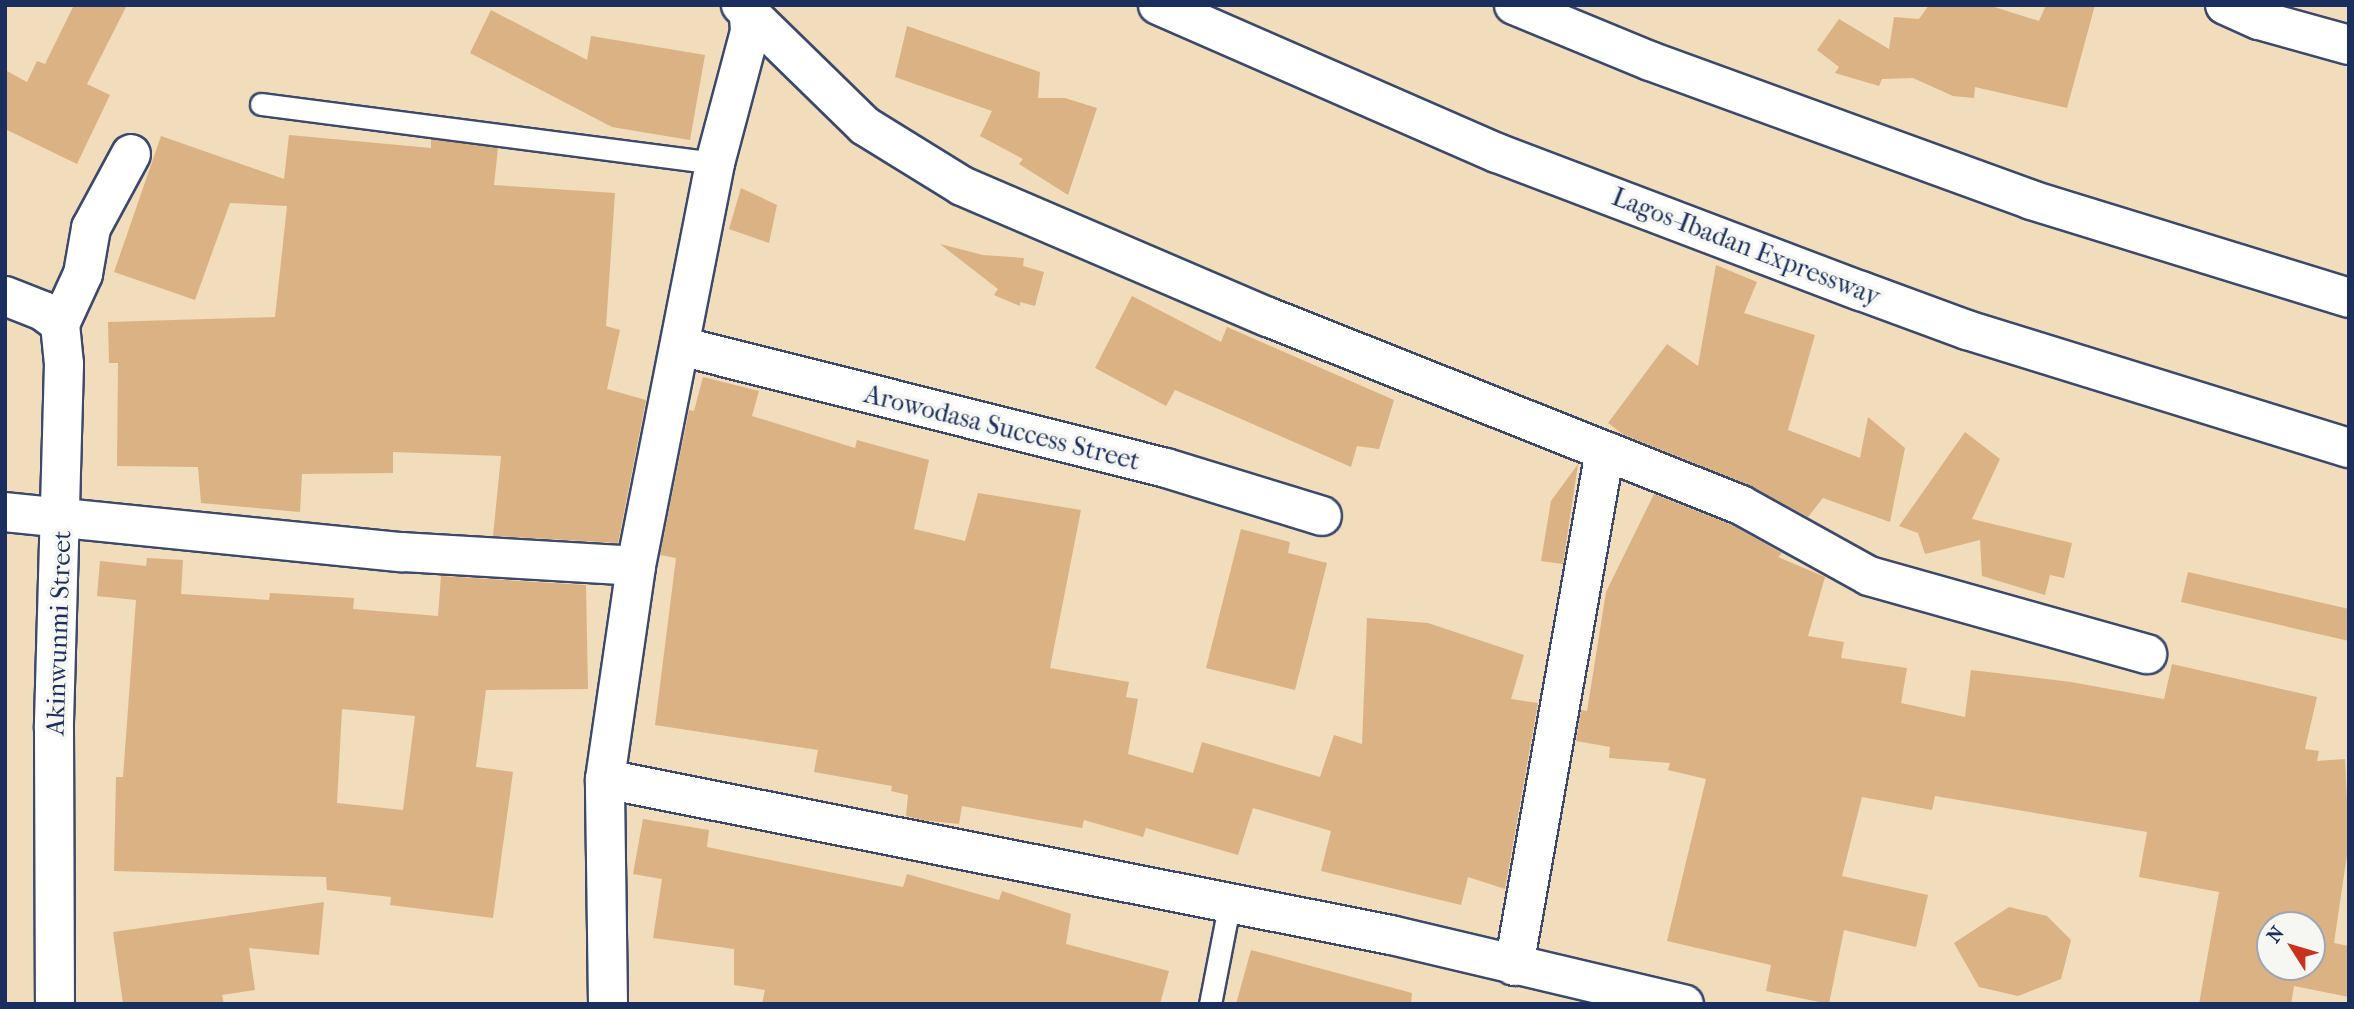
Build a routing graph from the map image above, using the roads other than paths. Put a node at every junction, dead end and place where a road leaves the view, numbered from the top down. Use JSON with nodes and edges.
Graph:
{"nodes":[{"id":1,"x":1158,"y":5,"type":"edge"},
{"id":2,"x":1514,"y":5,"type":"edge"},
{"id":3,"x":2225,"y":5,"type":"edge"},
{"id":4,"x":745,"y":11,"type":"edge"},
{"id":5,"x":2349,"y":45,"type":"edge"},
{"id":6,"x":261,"y":104,"type":"dead end"},
{"id":7,"x":131,"y":154,"type":"dead end"},
{"id":8,"x":715,"y":163,"type":"junction"},
{"id":9,"x":5,"y":296,"type":"edge"},
{"id":10,"x":2349,"y":298,"type":"edge"},
{"id":11,"x":60,"y":324,"type":"junction"},
{"id":12,"x":680,"y":346,"type":"junction"},
{"id":13,"x":2349,"y":448,"type":"edge"},
{"id":14,"x":1605,"y":451,"type":"junction"},
{"id":15,"x":5,"y":512,"type":"edge"},
{"id":16,"x":1322,"y":516,"type":"dead end"},
{"id":17,"x":63,"y":518,"type":"junction"},
{"id":18,"x":636,"y":566,"type":"junction"},
{"id":19,"x":2147,"y":654,"type":"dead end"},
{"id":20,"x":605,"y":779,"type":"junction"},
{"id":21,"x":1229,"y":906,"type":"junction"},
{"id":22,"x":1514,"y":966,"type":"junction"},
{"id":23,"x":55,"y":1004,"type":"edge"},
{"id":24,"x":608,"y":1004,"type":"edge"},
{"id":25,"x":1210,"y":1004,"type":"edge"},
{"id":26,"x":1684,"y":1004,"type":"edge"}],
"edges":[{"from":1,"to":13,"type":"main road","name":"Lagos-Ibadan Expressway"},
{"from":2,"to":10,"type":"main road"},
{"from":3,"to":5,"type":"main road"},
{"from":4,"to":8,"type":"main road"},
{"from":4,"to":14,"type":"main road"},
{"from":6,"to":8,"type":"lane"},
{"from":7,"to":11,"type":"main road"},
{"from":8,"to":12,"type":"main road"},
{"from":9,"to":11,"type":"main road"},
{"from":11,"to":17,"type":"main road","name":"Akinwunmi Street"},
{"from":12,"to":16,"type":"main road","name":"Arowodasa Success Street"},
{"from":12,"to":18,"type":"main road"},
{"from":14,"to":19,"type":"main road"},
{"from":14,"to":22,"type":"main road"},
{"from":15,"to":17,"type":"main road"},
{"from":17,"to":18,"type":"main road"},
{"from":17,"to":23,"type":"main road","name":"Akinwunmi Street"},
{"from":18,"to":20,"type":"main road"},
{"from":20,"to":21,"type":"main road"},
{"from":20,"to":24,"type":"main road"},
{"from":21,"to":22,"type":"main road"},
{"from":21,"to":25,"type":"lane"},
{"from":22,"to":26,"type":"main road"}]}
